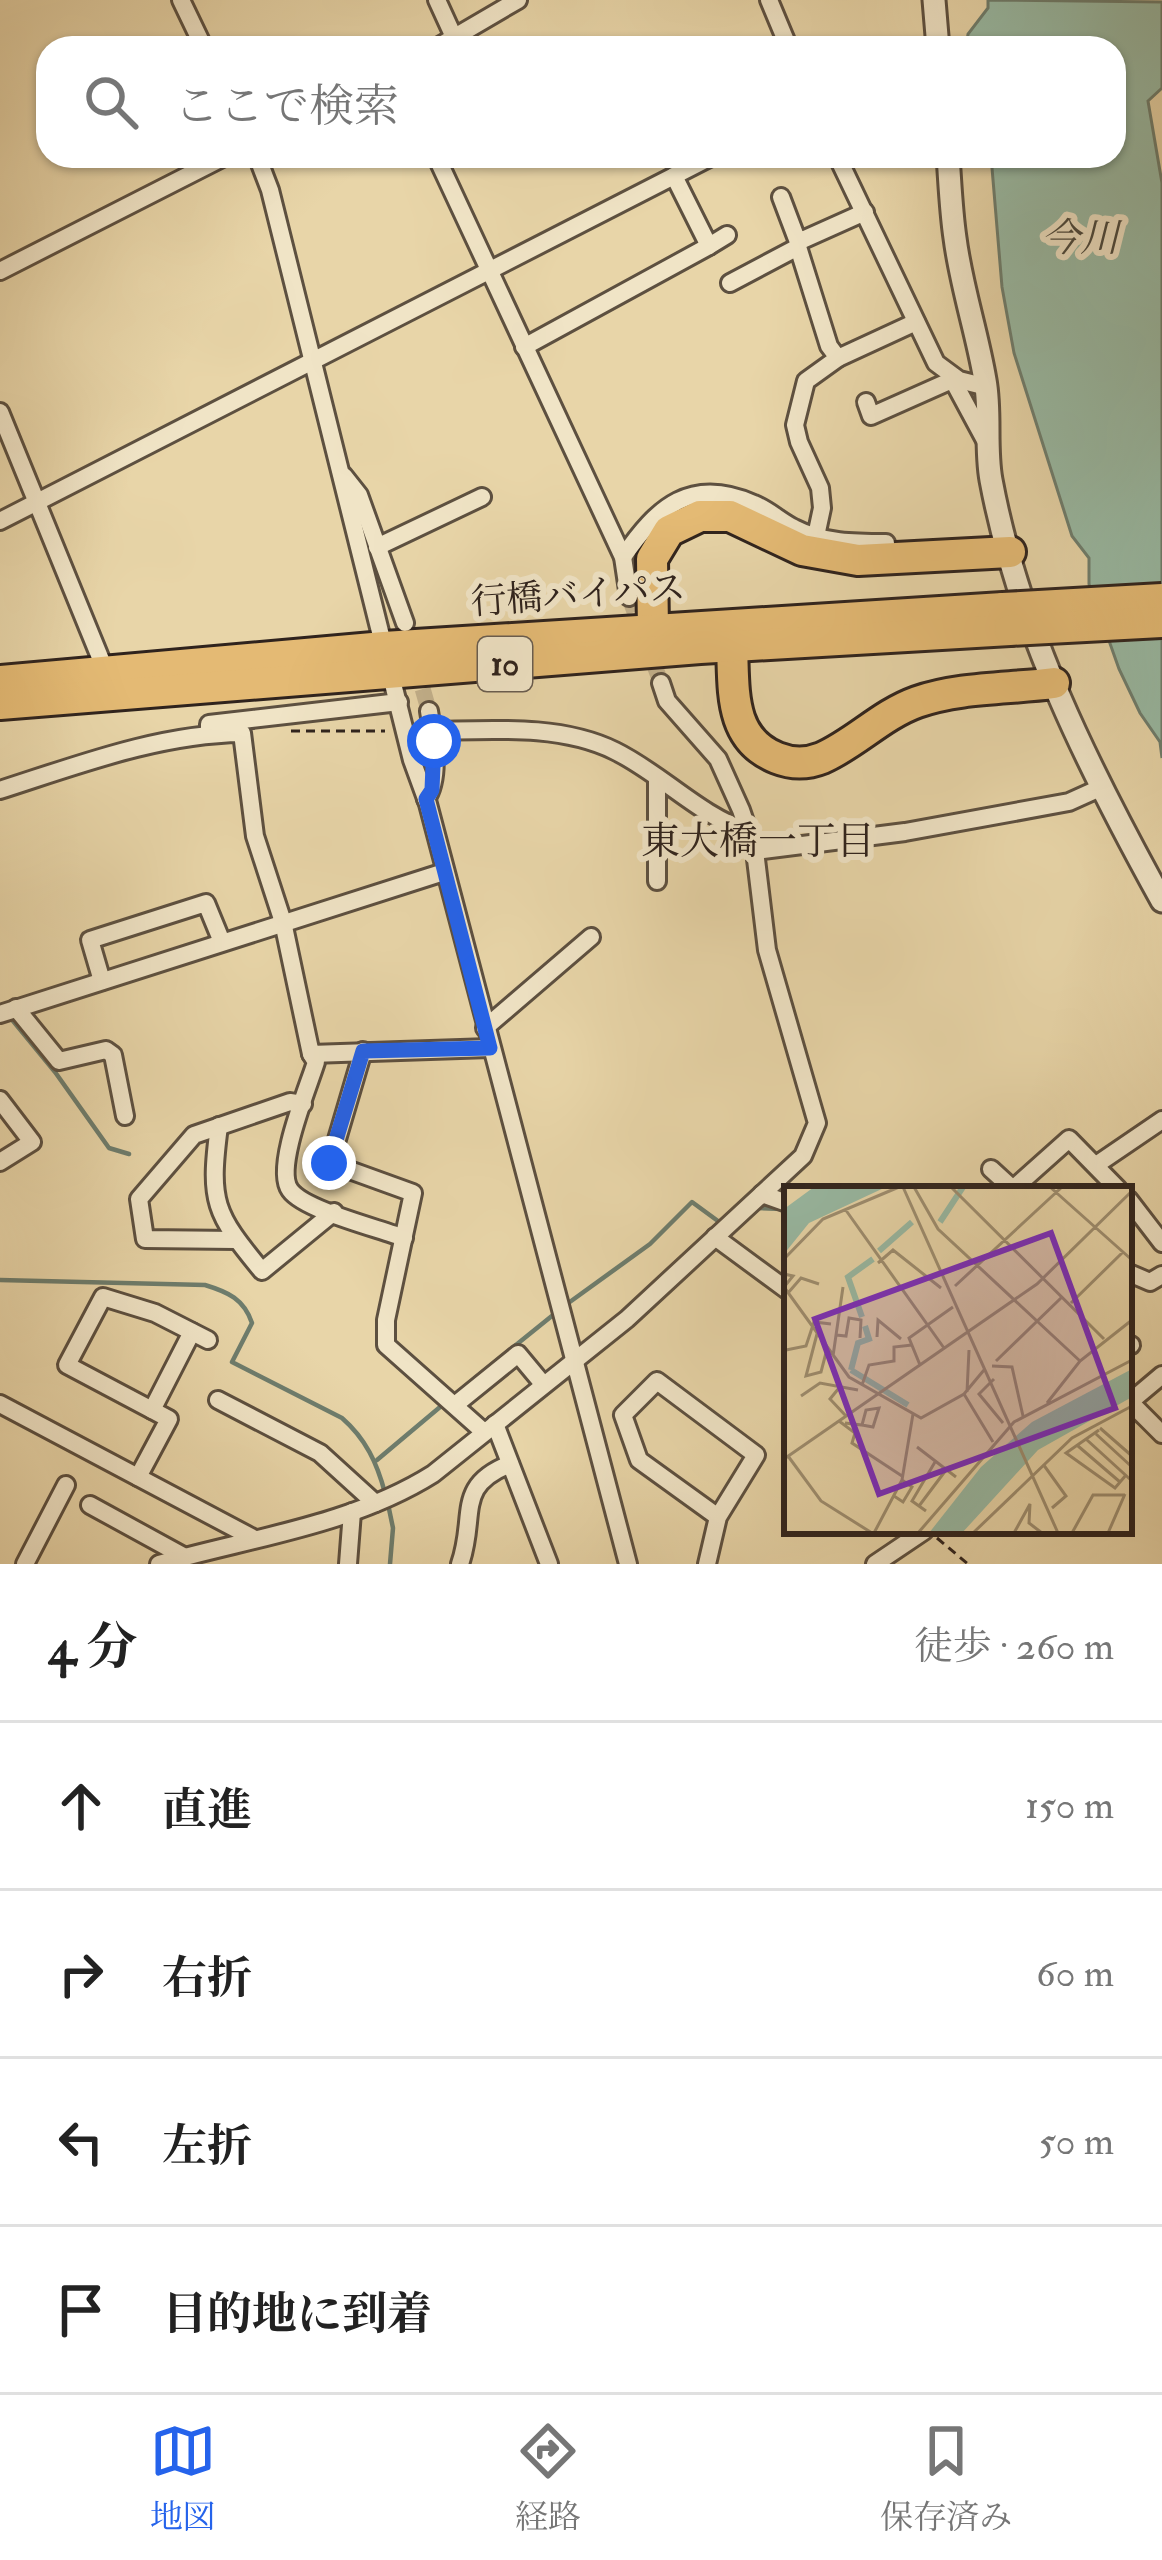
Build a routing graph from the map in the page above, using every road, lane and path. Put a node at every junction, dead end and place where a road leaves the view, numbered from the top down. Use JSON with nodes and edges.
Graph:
{"nodes":[{"id":1,"x":182,"y":0,"type":"edge"},
{"id":2,"x":437,"y":0,"type":"edge"},
{"id":3,"x":518,"y":0,"type":"edge"},
{"id":4,"x":769,"y":0,"type":"edge"},
{"id":5,"x":934,"y":0,"type":"edge"},
{"id":6,"x":453,"y":35,"type":"joint"},
{"id":7,"x":198,"y":36,"type":"edge"},
{"id":8,"x":784,"y":36,"type":"edge"},
{"id":9,"x":937,"y":36,"type":"edge"},
{"id":10,"x":202,"y":168,"type":"edge"},
{"id":11,"x":262,"y":168,"type":"edge"},
{"id":12,"x":442,"y":168,"type":"edge"},
{"id":13,"x":690,"y":168,"type":"edge"},
{"id":14,"x":843,"y":168,"type":"edge"},
{"id":15,"x":949,"y":168,"type":"edge"},
{"id":16,"x":674,"y":176,"type":"junction"},
{"id":17,"x":781,"y":197,"type":"dead end"},
{"id":18,"x":865,"y":212,"type":"junction"},
{"id":19,"x":727,"y":236,"type":"dead end"},
{"id":20,"x":798,"y":244,"type":"junction"},
{"id":21,"x":710,"y":246,"type":"junction"},
{"id":22,"x":0,"y":271,"type":"edge"},
{"id":23,"x":489,"y":271,"type":"junction"},
{"id":24,"x":730,"y":283,"type":"dead end"},
{"id":25,"x":916,"y":322,"type":"junction"},
{"id":26,"x":524,"y":347,"type":"junction"},
{"id":27,"x":838,"y":358,"type":"junction"},
{"id":28,"x":314,"y":363,"type":"junction"},
{"id":29,"x":951,"y":377,"type":"junction"},
{"id":30,"x":987,"y":387,"type":"junction"},
{"id":31,"x":866,"y":402,"type":"dead end"},
{"id":32,"x":0,"y":412,"type":"edge"},
{"id":33,"x":986,"y":442,"type":"junction"},
{"id":34,"x":340,"y":473,"type":"junction"},
{"id":35,"x":482,"y":497,"type":"dead end"},
{"id":36,"x":36,"y":502,"type":"junction"},
{"id":37,"x":0,"y":521,"type":"edge"},
{"id":38,"x":816,"y":536,"type":"junction"},
{"id":39,"x":886,"y":543,"type":"dead end"},
{"id":40,"x":377,"y":547,"type":"junction"},
{"id":41,"x":1010,"y":553,"type":"junction"},
{"id":42,"x":623,"y":557,"type":"junction"},
{"id":43,"x":629,"y":597,"type":"tunnel mouth"},
{"id":44,"x":1162,"y":599,"type":"edge"},
{"id":45,"x":1007,"y":619,"type":"junction"},
{"id":46,"x":1162,"y":622,"type":"edge"},
{"id":47,"x":653,"y":630,"type":"junction"},
{"id":48,"x":732,"y":647,"type":"junction"},
{"id":49,"x":395,"y":661,"type":"junction"},
{"id":50,"x":106,"y":673,"type":"junction"},
{"id":51,"x":0,"y":681,"type":"edge"},
{"id":52,"x":661,"y":683,"type":"tunnel mouth"},
{"id":53,"x":1054,"y":683,"type":"junction"},
{"id":54,"x":0,"y":704,"type":"edge"},
{"id":55,"x":429,"y":711,"type":"tunnel mouth"},
{"id":56,"x":385,"y":731,"type":"dead end"},
{"id":57,"x":432,"y":731,"type":"junction"},
{"id":58,"x":242,"y":733,"type":"junction"},
{"id":59,"x":210,"y":734,"type":"junction"},
{"id":60,"x":657,"y":778,"type":"junction"},
{"id":61,"x":1100,"y":788,"type":"junction"},
{"id":62,"x":0,"y":790,"type":"edge"},
{"id":63,"x":426,"y":799,"type":"junction"},
{"id":64,"x":749,"y":832,"type":"junction"},
{"id":65,"x":755,"y":851,"type":"junction"},
{"id":66,"x":444,"y":872,"type":"junction"},
{"id":67,"x":657,"y":881,"type":"dead end"},
{"id":68,"x":1162,"y":901,"type":"edge"},
{"id":69,"x":283,"y":922,"type":"junction"},
{"id":70,"x":591,"y":937,"type":"dead end"},
{"id":71,"x":222,"y":942,"type":"junction"},
{"id":72,"x":102,"y":981,"type":"junction"},
{"id":73,"x":8,"y":1011,"type":"edge"},
{"id":74,"x":485,"y":1028,"type":"junction"},
{"id":75,"x":490,"y":1048,"type":"junction"},
{"id":76,"x":363,"y":1051,"type":"junction"},
{"id":77,"x":311,"y":1054,"type":"junction"},
{"id":78,"x":0,"y":1100,"type":"edge"},
{"id":79,"x":303,"y":1104,"type":"junction"},
{"id":80,"x":125,"y":1116,"type":"dead end"},
{"id":81,"x":1162,"y":1120,"type":"edge"},
{"id":82,"x":219,"y":1126,"type":"junction"},
{"id":83,"x":0,"y":1162,"type":"edge"},
{"id":84,"x":1096,"y":1165,"type":"junction"},
{"id":85,"x":991,"y":1169,"type":"dead end"},
{"id":86,"x":1010,"y":1186,"type":"edge"},
{"id":87,"x":1016,"y":1186,"type":"edge"},
{"id":88,"x":1115,"y":1186,"type":"edge"},
{"id":89,"x":762,"y":1194,"type":"junction"},
{"id":90,"x":784,"y":1202,"type":"edge"},
{"id":91,"x":1132,"y":1205,"type":"edge"},
{"id":92,"x":334,"y":1213,"type":"junction"},
{"id":93,"x":715,"y":1237,"type":"junction"},
{"id":94,"x":404,"y":1238,"type":"junction"},
{"id":95,"x":236,"y":1240,"type":"junction"},
{"id":96,"x":1162,"y":1243,"type":"edge"},
{"id":97,"x":1132,"y":1274,"type":"edge"},
{"id":98,"x":1162,"y":1275,"type":"edge"},
{"id":99,"x":784,"y":1288,"type":"edge"},
{"id":100,"x":573,"y":1359,"type":"junction"},
{"id":101,"x":1162,"y":1375,"type":"edge"},
{"id":102,"x":543,"y":1384,"type":"junction"},
{"id":103,"x":1132,"y":1399,"type":"edge"},
{"id":104,"x":218,"y":1400,"type":"dead end"},
{"id":105,"x":1132,"y":1404,"type":"edge"},
{"id":106,"x":455,"y":1405,"type":"junction"},
{"id":107,"x":2,"y":1407,"type":"edge"},
{"id":108,"x":152,"y":1410,"type":"junction"},
{"id":109,"x":490,"y":1428,"type":"junction"},
{"id":110,"x":1162,"y":1434,"type":"edge"},
{"id":111,"x":510,"y":1464,"type":"junction"},
{"id":112,"x":138,"y":1477,"type":"junction"},
{"id":113,"x":66,"y":1485,"type":"dead end"},
{"id":114,"x":375,"y":1503,"type":"junction"},
{"id":115,"x":90,"y":1505,"type":"dead end"},
{"id":116,"x":352,"y":1512,"type":"junction"},
{"id":117,"x":718,"y":1517,"type":"junction"},
{"id":118,"x":921,"y":1534,"type":"edge"},
{"id":119,"x":930,"y":1534,"type":"edge"},
{"id":120,"x":253,"y":1538,"type":"junction"},
{"id":121,"x":199,"y":1559,"type":"edge"},
{"id":122,"x":25,"y":1564,"type":"edge"},
{"id":123,"x":159,"y":1564,"type":"edge"},
{"id":124,"x":348,"y":1564,"type":"edge"},
{"id":125,"x":460,"y":1564,"type":"edge"},
{"id":126,"x":549,"y":1564,"type":"edge"},
{"id":127,"x":628,"y":1564,"type":"edge"},
{"id":128,"x":707,"y":1564,"type":"edge"},
{"id":129,"x":875,"y":1564,"type":"edge"},
{"id":130,"x":968,"y":1564,"type":"edge"}],
"edges":[{"from":1,"to":7,"type":"street"},
{"from":2,"to":6,"type":"street"},
{"from":3,"to":6,"type":"street"},
{"from":4,"to":8,"type":"street"},
{"from":5,"to":9,"type":"street"},
{"from":10,"to":22,"type":"street"},
{"from":11,"to":28,"type":"street"},
{"from":12,"to":23,"type":"street"},
{"from":13,"to":16,"type":"street"},
{"from":14,"to":18,"type":"street"},
{"from":15,"to":30,"type":"street"},
{"from":16,"to":21,"type":"street"},
{"from":16,"to":23,"type":"street"},
{"from":17,"to":20,"type":"street"},
{"from":18,"to":20,"type":"street"},
{"from":18,"to":25,"type":"street"},
{"from":19,"to":21,"type":"street"},
{"from":20,"to":24,"type":"street"},
{"from":20,"to":27,"type":"street"},
{"from":21,"to":26,"type":"street"},
{"from":23,"to":26,"type":"street"},
{"from":23,"to":28,"type":"street"},
{"from":25,"to":27,"type":"street"},
{"from":25,"to":29,"type":"street"},
{"from":26,"to":42,"type":"street"},
{"from":27,"to":38,"type":"street"},
{"from":28,"to":34,"type":"street"},
{"from":28,"to":36,"type":"street"},
{"from":29,"to":30,"type":"street"},
{"from":29,"to":31,"type":"street"},
{"from":29,"to":33,"type":"street"},
{"from":30,"to":33,"type":"street"},
{"from":32,"to":36,"type":"street"},
{"from":33,"to":41,"type":"street"},
{"from":34,"to":40,"type":"street"},
{"from":34,"to":49,"type":"street"},
{"from":35,"to":40,"type":"street"},
{"from":36,"to":37,"type":"street"},
{"from":36,"to":50,"type":"street"},
{"from":38,"to":39,"type":"street"},
{"from":38,"to":42,"type":"street"},
{"from":40,"to":49,"type":"street"},
{"from":41,"to":47,"type":"highway"},
{"from":41,"to":53,"type":"street"},
{"from":42,"to":43,"type":"street"},
{"from":44,"to":45,"type":"highway","name":"行橋バイパス","number":"10","bridge":true},
{"from":45,"to":46,"type":"highway","name":"行橋バイパス","number":"10","bridge":true},
{"from":45,"to":47,"type":"highway","name":"行橋バイパス","number":"10"},
{"from":45,"to":48,"type":"highway","name":"行橋バイパス","number":"10"},
{"from":47,"to":49,"type":"highway","name":"行橋バイパス","number":"10"},
{"from":48,"to":49,"type":"highway","name":"行橋バイパス","number":"10"},
{"from":48,"to":53,"type":"highway"},
{"from":49,"to":50,"type":"highway","name":"行橋バイパス","number":"10"},
{"from":49,"to":54,"type":"highway","name":"行橋バイパス","number":"10"},
{"from":49,"to":59,"type":"street"},
{"from":49,"to":63,"type":"street"},
{"from":50,"to":51,"type":"highway","name":"行橋バイパス","number":"10"},
{"from":52,"to":64,"type":"street"},
{"from":53,"to":61,"type":"street"},
{"from":55,"to":57,"type":"street"},
{"from":56,"to":58,"type":"path"},
{"from":57,"to":60,"type":"street"},
{"from":57,"to":63,"type":"street"},
{"from":58,"to":59,"type":"street"},
{"from":58,"to":69,"type":"street"},
{"from":59,"to":62,"type":"street"},
{"from":60,"to":64,"type":"street"},
{"from":60,"to":67,"type":"street"},
{"from":61,"to":65,"type":"street"},
{"from":61,"to":68,"type":"street"},
{"from":63,"to":66,"type":"street"},
{"from":64,"to":65,"type":"street"},
{"from":65,"to":89,"type":"street"},
{"from":66,"to":69,"type":"street"},
{"from":66,"to":74,"type":"street"},
{"from":69,"to":71,"type":"street"},
{"from":69,"to":77,"type":"street"},
{"from":70,"to":74,"type":"street"},
{"from":71,"to":72,"type":"street"},
{"from":71,"to":72,"type":"street"},
{"from":72,"to":73,"type":"street"},
{"from":73,"to":80,"type":"street"},
{"from":74,"to":75,"type":"street"},
{"from":75,"to":76,"type":"street"},
{"from":75,"to":100,"type":"street"},
{"from":76,"to":77,"type":"street"},
{"from":76,"to":94,"type":"street"},
{"from":77,"to":79,"type":"street"},
{"from":78,"to":83,"type":"street"},
{"from":79,"to":82,"type":"street"},
{"from":79,"to":92,"type":"street"},
{"from":81,"to":84,"type":"street"},
{"from":82,"to":95,"type":"street"},
{"from":82,"to":95,"type":"street"},
{"from":84,"to":87,"type":"street"},
{"from":84,"to":88,"type":"street"},
{"from":85,"to":86,"type":"street"},
{"from":89,"to":90,"type":"street"},
{"from":89,"to":93,"type":"street"},
{"from":91,"to":96,"type":"street"},
{"from":92,"to":94,"type":"street"},
{"from":92,"to":95,"type":"street"},
{"from":93,"to":99,"type":"street"},
{"from":93,"to":100,"type":"street"},
{"from":94,"to":106,"type":"street"},
{"from":97,"to":98,"type":"street"},
{"from":100,"to":102,"type":"street"},
{"from":100,"to":127,"type":"street"},
{"from":101,"to":103,"type":"street"},
{"from":102,"to":106,"type":"street"},
{"from":102,"to":109,"type":"street"},
{"from":104,"to":114,"type":"street"},
{"from":105,"to":110,"type":"street"},
{"from":106,"to":109,"type":"street"},
{"from":107,"to":112,"type":"street"},
{"from":108,"to":108,"type":"street"},
{"from":108,"to":112,"type":"street"},
{"from":109,"to":111,"type":"street"},
{"from":109,"to":114,"type":"street"},
{"from":111,"to":125,"type":"street"},
{"from":111,"to":126,"type":"street"},
{"from":112,"to":120,"type":"street"},
{"from":113,"to":122,"type":"street"},
{"from":114,"to":116,"type":"street"},
{"from":115,"to":121,"type":"street"},
{"from":116,"to":120,"type":"street"},
{"from":116,"to":124,"type":"street"},
{"from":117,"to":117,"type":"street"},
{"from":117,"to":128,"type":"street"},
{"from":118,"to":129,"type":"street"},
{"from":119,"to":130,"type":"path"},
{"from":120,"to":121,"type":"street"},
{"from":121,"to":123,"type":"street"}]}
